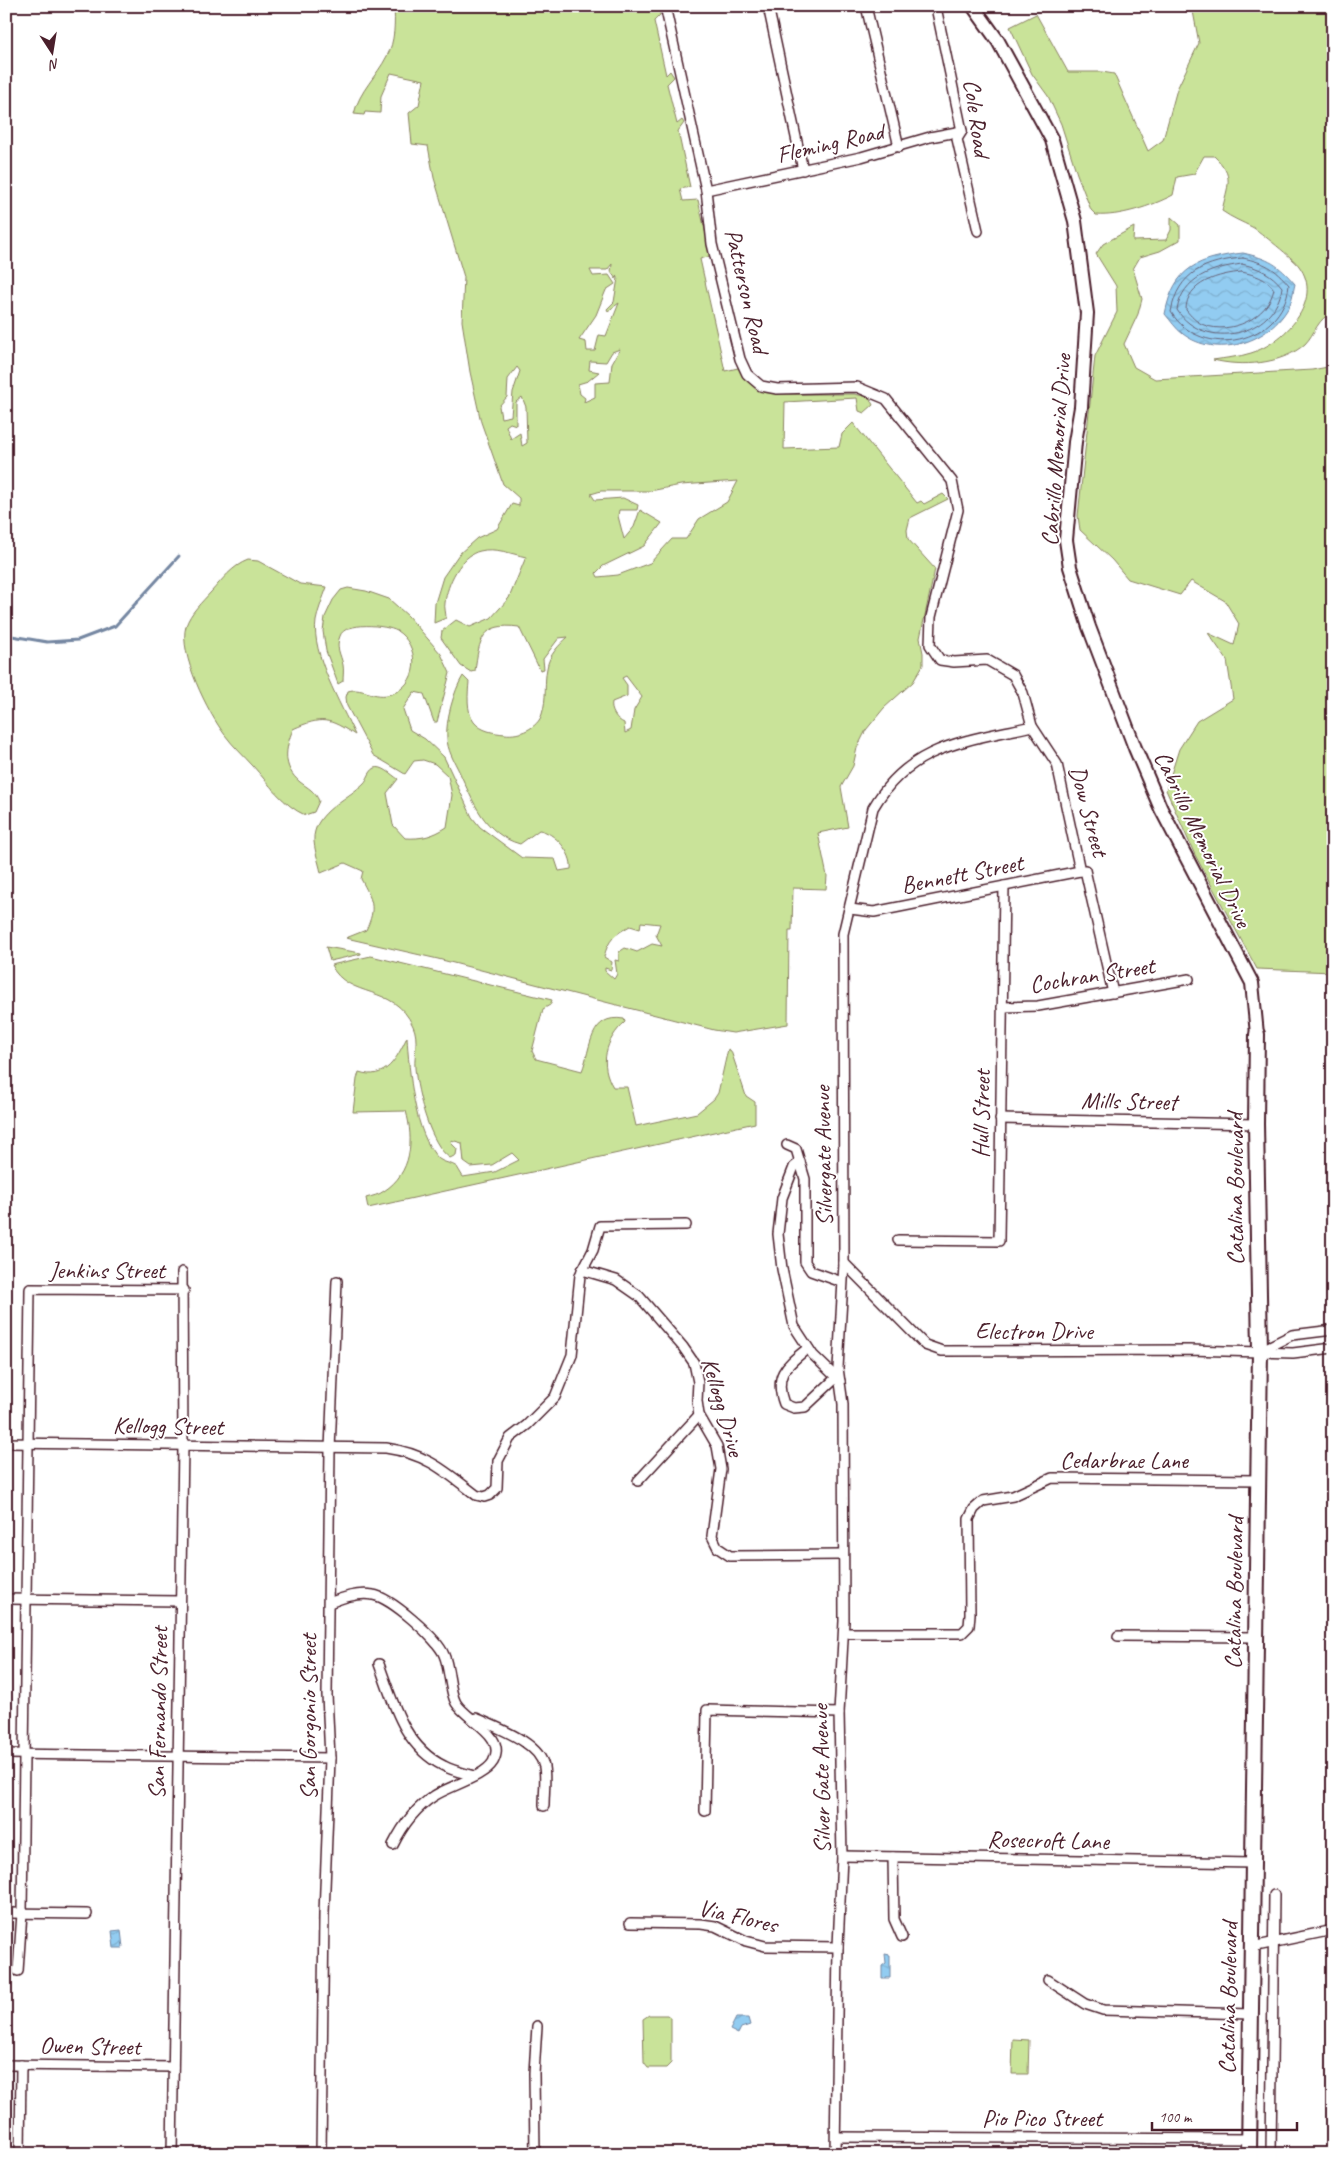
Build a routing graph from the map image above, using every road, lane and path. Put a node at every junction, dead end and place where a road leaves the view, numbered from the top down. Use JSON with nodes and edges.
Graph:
{"nodes":[{"id":1,"x":665,"y":6,"type":"edge"},
{"id":2,"x":768,"y":6,"type":"edge"},
{"id":3,"x":866,"y":6,"type":"edge"},
{"id":4,"x":973,"y":6,"type":"edge"},
{"id":5,"x":937,"y":12,"type":"dead end"},
{"id":6,"x":962,"y":131,"type":"junction"},
{"id":7,"x":899,"y":147,"type":"junction"},
{"id":8,"x":803,"y":170,"type":"junction"},
{"id":9,"x":706,"y":190,"type":"junction"},
{"id":10,"x":978,"y":230,"type":"dead end"},
{"id":11,"x":987,"y":660,"type":"joint"},
{"id":12,"x":1032,"y":726,"type":"junction"},
{"id":13,"x":1080,"y":871,"type":"junction"},
{"id":14,"x":1004,"y":886,"type":"junction"},
{"id":15,"x":850,"y":909,"type":"junction"},
{"id":16,"x":1189,"y":979,"type":"dead end"},
{"id":17,"x":1113,"y":993,"type":"junction"},
{"id":18,"x":1002,"y":1008,"type":"junction"},
{"id":19,"x":1257,"y":1034,"type":"joint"},
{"id":20,"x":1000,"y":1119,"type":"junction"},
{"id":21,"x":1256,"y":1124,"type":"junction"},
{"id":22,"x":787,"y":1145,"type":"dead end"},
{"id":23,"x":800,"y":1162,"type":"junction"},
{"id":24,"x":686,"y":1225,"type":"dead end"},
{"id":25,"x":898,"y":1240,"type":"dead end"},
{"id":26,"x":844,"y":1262,"type":"junction"},
{"id":27,"x":582,"y":1270,"type":"junction"},
{"id":28,"x":182,"y":1272,"type":"dead end"},
{"id":29,"x":337,"y":1281,"type":"dead end"},
{"id":30,"x":842,"y":1282,"type":"junction"},
{"id":31,"x":184,"y":1290,"type":"junction"},
{"id":32,"x":1333,"y":1330,"type":"edge"},
{"id":33,"x":808,"y":1348,"type":"junction"},
{"id":34,"x":1333,"y":1348,"type":"edge"},
{"id":35,"x":1260,"y":1351,"type":"junction"},
{"id":36,"x":839,"y":1379,"type":"junction"},
{"id":37,"x":843,"y":1404,"type":"joint"},
{"id":38,"x":699,"y":1415,"type":"junction"},
{"id":39,"x":6,"y":1443,"type":"edge"},
{"id":40,"x":27,"y":1444,"type":"junction"},
{"id":41,"x":183,"y":1446,"type":"junction"},
{"id":42,"x":330,"y":1449,"type":"junction"},
{"id":43,"x":1258,"y":1480,"type":"junction"},
{"id":44,"x":638,"y":1481,"type":"dead end"},
{"id":45,"x":842,"y":1555,"type":"junction"},
{"id":46,"x":6,"y":1599,"type":"edge"},
{"id":47,"x":25,"y":1599,"type":"junction"},
{"id":48,"x":180,"y":1601,"type":"junction"},
{"id":49,"x":329,"y":1603,"type":"junction"},
{"id":50,"x":844,"y":1633,"type":"junction"},
{"id":51,"x":1118,"y":1636,"type":"dead end"},
{"id":52,"x":1256,"y":1637,"type":"junction"},
{"id":53,"x":379,"y":1664,"type":"dead end"},
{"id":54,"x":839,"y":1713,"type":"junction"},
{"id":55,"x":467,"y":1714,"type":"junction"},
{"id":56,"x":6,"y":1754,"type":"edge"},
{"id":57,"x":24,"y":1754,"type":"junction"},
{"id":58,"x":178,"y":1758,"type":"junction"},
{"id":59,"x":330,"y":1758,"type":"junction"},
{"id":60,"x":474,"y":1776,"type":"junction"},
{"id":61,"x":544,"y":1806,"type":"dead end"},
{"id":62,"x":705,"y":1811,"type":"dead end"},
{"id":63,"x":393,"y":1845,"type":"dead end"},
{"id":64,"x":842,"y":1856,"type":"junction"},
{"id":65,"x":893,"y":1857,"type":"junction"},
{"id":66,"x":1253,"y":1863,"type":"junction"},
{"id":67,"x":1274,"y":1895,"type":"dead end"},
{"id":68,"x":6,"y":1913,"type":"edge"},
{"id":69,"x":22,"y":1913,"type":"junction"},
{"id":70,"x":87,"y":1914,"type":"dead end"},
{"id":71,"x":630,"y":1924,"type":"dead end"},
{"id":72,"x":1333,"y":1930,"type":"edge"},
{"id":73,"x":902,"y":1937,"type":"dead end"},
{"id":74,"x":1274,"y":1942,"type":"junction"},
{"id":75,"x":1252,"y":1947,"type":"junction"},
{"id":76,"x":838,"y":1948,"type":"junction"},
{"id":77,"x":18,"y":1971,"type":"dead end"},
{"id":78,"x":1048,"y":1980,"type":"dead end"},
{"id":79,"x":1251,"y":2014,"type":"junction"},
{"id":80,"x":537,"y":2026,"type":"dead end"},
{"id":81,"x":6,"y":2065,"type":"edge"},
{"id":82,"x":21,"y":2066,"type":"junction"},
{"id":83,"x":174,"y":2068,"type":"junction"},
{"id":84,"x":836,"y":2137,"type":"junction"},
{"id":85,"x":1249,"y":2139,"type":"junction"},
{"id":86,"x":20,"y":2154,"type":"edge"},
{"id":87,"x":172,"y":2154,"type":"edge"},
{"id":88,"x":321,"y":2154,"type":"edge"},
{"id":89,"x":535,"y":2154,"type":"edge"},
{"id":90,"x":835,"y":2154,"type":"edge"},
{"id":91,"x":1249,"y":2154,"type":"edge"},
{"id":92,"x":1271,"y":2154,"type":"edge"}],
"edges":[{"from":1,"to":9,"type":"street","name":"Patterson Road"},
{"from":2,"to":8,"type":"street"},
{"from":3,"to":7,"type":"street"},
{"from":4,"to":19,"type":"main road","name":"Cabrillo Memorial Drive"},
{"from":5,"to":6,"type":"street","name":"Cole Road"},
{"from":6,"to":7,"type":"street","name":"Fleming Road"},
{"from":6,"to":10,"type":"street","name":"Cole Road"},
{"from":7,"to":8,"type":"street","name":"Fleming Road"},
{"from":8,"to":9,"type":"street","name":"Fleming Road"},
{"from":9,"to":11,"type":"street","name":"Patterson Road"},
{"from":11,"to":12,"type":"street","name":"Dow Street"},
{"from":12,"to":13,"type":"street","name":"Dow Street"},
{"from":12,"to":15,"type":"street"},
{"from":13,"to":14,"type":"street","name":"Bennett Street"},
{"from":13,"to":17,"type":"street","name":"Dow Street"},
{"from":14,"to":15,"type":"street","name":"Bennett Street"},
{"from":14,"to":18,"type":"street","name":"Hull Street"},
{"from":15,"to":26,"type":"street","name":"Silvergate Avenue"},
{"from":16,"to":17,"type":"street","name":"Cochran Street"},
{"from":17,"to":18,"type":"street","name":"Cochran Street"},
{"from":18,"to":20,"type":"street","name":"Hull Street"},
{"from":19,"to":21,"type":"main road","name":"Catalina Boulevard"},
{"from":20,"to":21,"type":"street","name":"Mills Street"},
{"from":20,"to":25,"type":"street","name":"Hull Street"},
{"from":21,"to":35,"type":"main road","name":"Catalina Boulevard"},
{"from":22,"to":23,"type":"street"},
{"from":23,"to":30,"type":"street"},
{"from":23,"to":33,"type":"street"},
{"from":24,"to":27,"type":"street"},
{"from":26,"to":30,"type":"street","name":"Silvergate Avenue"},
{"from":26,"to":35,"type":"street","name":"Electron Drive"},
{"from":27,"to":38,"type":"street","name":"Kellogg Drive"},
{"from":27,"to":42,"type":"street"},
{"from":28,"to":31,"type":"street","name":"San Fernando Street"},
{"from":29,"to":42,"type":"street","name":"San Gorgonio Street"},
{"from":30,"to":36,"type":"street","name":"Silvergate Avenue"},
{"from":31,"to":40,"type":"street","name":"Jenkins Street"},
{"from":31,"to":41,"type":"street","name":"San Fernando Street"},
{"from":32,"to":35,"type":"street","name":"Electron Drive"},
{"from":33,"to":36,"type":"street"},
{"from":33,"to":36,"type":"street"},
{"from":34,"to":35,"type":"street","name":"Electron Drive"},
{"from":35,"to":43,"type":"main road","name":"Catalina Boulevard"},
{"from":36,"to":37,"type":"street","name":"Silvergate Avenue"},
{"from":37,"to":45,"type":"street","name":"Silver Gate Avenue"},
{"from":38,"to":44,"type":"street"},
{"from":38,"to":45,"type":"street","name":"Kellogg Drive"},
{"from":39,"to":40,"type":"street","name":"Kellogg Street"},
{"from":40,"to":41,"type":"street","name":"Kellogg Street"},
{"from":40,"to":47,"type":"street"},
{"from":41,"to":42,"type":"street","name":"Kellogg Street"},
{"from":41,"to":48,"type":"street","name":"San Fernando Street"},
{"from":42,"to":49,"type":"street","name":"San Gorgonio Street"},
{"from":43,"to":50,"type":"street","name":"Cedarbrae Lane"},
{"from":43,"to":52,"type":"main road","name":"Catalina Boulevard"},
{"from":45,"to":50,"type":"street","name":"Silver Gate Avenue"},
{"from":46,"to":47,"type":"street"},
{"from":47,"to":48,"type":"street"},
{"from":47,"to":57,"type":"street"},
{"from":48,"to":58,"type":"street","name":"San Fernando Street"},
{"from":49,"to":55,"type":"street"},
{"from":49,"to":59,"type":"street","name":"San Gorgonio Street"},
{"from":50,"to":54,"type":"street","name":"Silver Gate Avenue"},
{"from":51,"to":52,"type":"street"},
{"from":52,"to":66,"type":"main road","name":"Catalina Boulevard"},
{"from":53,"to":60,"type":"street"},
{"from":54,"to":62,"type":"street"},
{"from":54,"to":64,"type":"street","name":"Silver Gate Avenue"},
{"from":55,"to":60,"type":"street"},
{"from":55,"to":61,"type":"street"},
{"from":56,"to":57,"type":"street"},
{"from":57,"to":58,"type":"street"},
{"from":57,"to":69,"type":"street"},
{"from":58,"to":59,"type":"street"},
{"from":58,"to":83,"type":"street","name":"San Fernando Street"},
{"from":59,"to":88,"type":"street","name":"San Gorgonio Street"},
{"from":60,"to":63,"type":"street"},
{"from":64,"to":65,"type":"street","name":"Rosecroft Lane"},
{"from":64,"to":76,"type":"street","name":"Silver Gate Avenue"},
{"from":65,"to":66,"type":"street","name":"Rosecroft Lane"},
{"from":65,"to":73,"type":"street"},
{"from":66,"to":75,"type":"main road","name":"Catalina Boulevard"},
{"from":67,"to":74,"type":"street","name":"Catalina Boulevard"},
{"from":68,"to":69,"type":"street"},
{"from":69,"to":70,"type":"street"},
{"from":69,"to":77,"type":"street"},
{"from":71,"to":76,"type":"street","name":"Via Flores"},
{"from":72,"to":74,"type":"street"},
{"from":74,"to":75,"type":"street"},
{"from":74,"to":92,"type":"street","name":"Catalina Boulevard"},
{"from":75,"to":79,"type":"main road","name":"Catalina Boulevard"},
{"from":76,"to":84,"type":"street","name":"Silver Gate Avenue"},
{"from":78,"to":79,"type":"street"},
{"from":79,"to":85,"type":"main road","name":"Catalina Boulevard"},
{"from":80,"to":89,"type":"street"},
{"from":81,"to":82,"type":"street","name":"Owen Street"},
{"from":82,"to":83,"type":"street","name":"Owen Street"},
{"from":82,"to":86,"type":"street"},
{"from":83,"to":87,"type":"street","name":"San Fernando Street"},
{"from":84,"to":85,"type":"street","name":"Pio Pico Street"},
{"from":84,"to":90,"type":"street","name":"Silver Gate Avenue"},
{"from":85,"to":91,"type":"main road","name":"Catalina Boulevard"}]}
